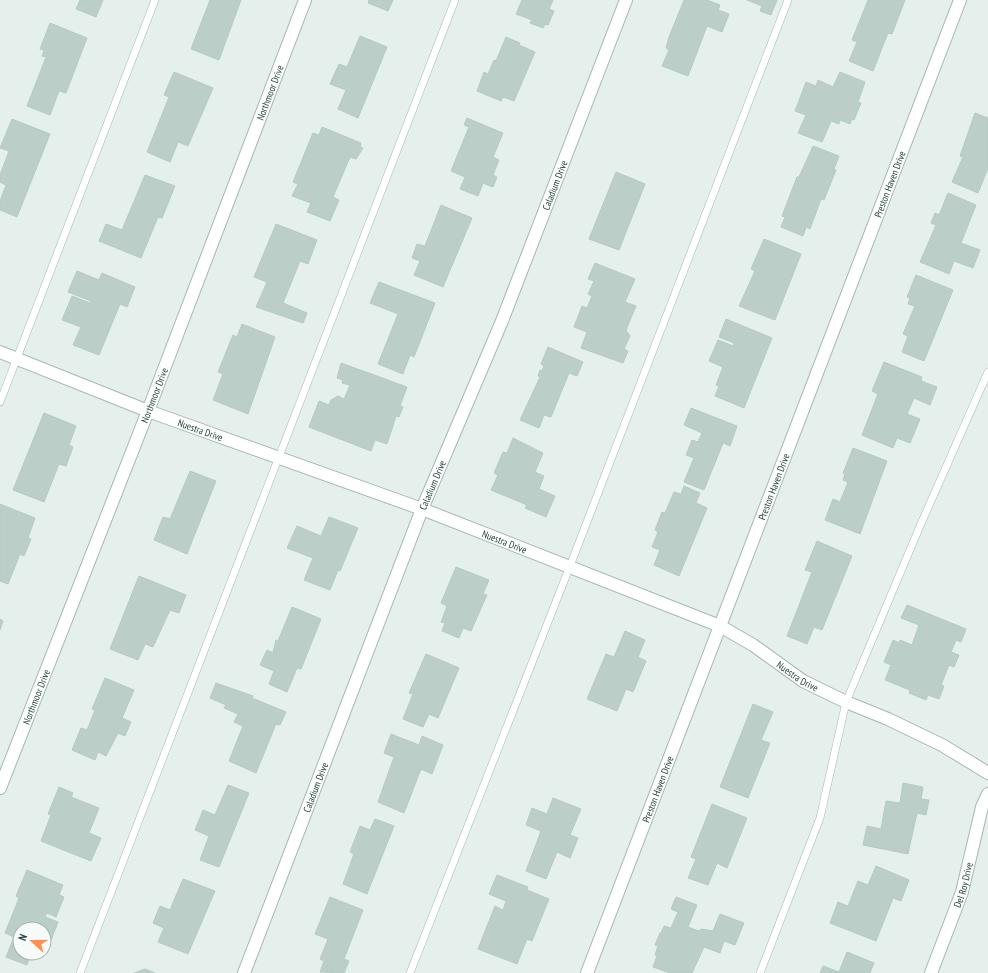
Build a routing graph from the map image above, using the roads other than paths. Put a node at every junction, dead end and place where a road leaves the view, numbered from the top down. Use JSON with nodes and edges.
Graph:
{"nodes":[{"id":1,"x":156,"y":0,"type":"edge"},
{"id":2,"x":305,"y":0,"type":"edge"},
{"id":3,"x":455,"y":0,"type":"edge"},
{"id":4,"x":626,"y":0,"type":"edge"},
{"id":5,"x":788,"y":0,"type":"edge"},
{"id":6,"x":960,"y":0,"type":"edge"},
{"id":7,"x":0,"y":352,"type":"edge"},
{"id":8,"x":16,"y":359,"type":"junction"},
{"id":9,"x":988,"y":372,"type":"edge"},
{"id":10,"x":0,"y":402,"type":"edge"},
{"id":11,"x":148,"y":411,"type":"junction"},
{"id":12,"x":278,"y":458,"type":"junction"},
{"id":13,"x":422,"y":509,"type":"junction"},
{"id":14,"x":570,"y":566,"type":"junction"},
{"id":15,"x":720,"y":626,"type":"junction"},
{"id":16,"x":846,"y":702,"type":"junction"},
{"id":17,"x":988,"y":773,"type":"edge"},
{"id":18,"x":0,"y":788,"type":"edge"},
{"id":19,"x":988,"y":794,"type":"edge"},
{"id":20,"x":80,"y":973,"type":"edge"},
{"id":21,"x":244,"y":973,"type":"edge"},
{"id":22,"x":410,"y":973,"type":"edge"},
{"id":23,"x":587,"y":973,"type":"edge"},
{"id":24,"x":760,"y":973,"type":"edge"},
{"id":25,"x":931,"y":973,"type":"edge"}],
"edges":[{"from":1,"to":8,"type":"lane"},
{"from":2,"to":11,"type":"street","name":"Northmoor Drive"},
{"from":3,"to":12,"type":"lane"},
{"from":4,"to":13,"type":"street","name":"Caladium Drive"},
{"from":5,"to":14,"type":"lane"},
{"from":6,"to":15,"type":"street","name":"Preston Haven Drive"},
{"from":7,"to":8,"type":"street","name":"Nuestra Drive"},
{"from":8,"to":10,"type":"lane"},
{"from":8,"to":11,"type":"street","name":"Nuestra Drive"},
{"from":9,"to":16,"type":"lane"},
{"from":11,"to":12,"type":"street","name":"Nuestra Drive"},
{"from":11,"to":18,"type":"street","name":"Northmoor Drive"},
{"from":12,"to":13,"type":"street","name":"Nuestra Drive"},
{"from":12,"to":20,"type":"lane"},
{"from":13,"to":14,"type":"street","name":"Nuestra Drive"},
{"from":13,"to":21,"type":"street","name":"Caladium Drive"},
{"from":14,"to":15,"type":"street","name":"Nuestra Drive"},
{"from":14,"to":22,"type":"lane"},
{"from":15,"to":16,"type":"street","name":"Nuestra Drive"},
{"from":15,"to":23,"type":"street","name":"Preston Haven Drive"},
{"from":16,"to":17,"type":"street","name":"Nuestra Drive"},
{"from":16,"to":24,"type":"lane"},
{"from":19,"to":25,"type":"street","name":"Del Roy Drive"}]}
